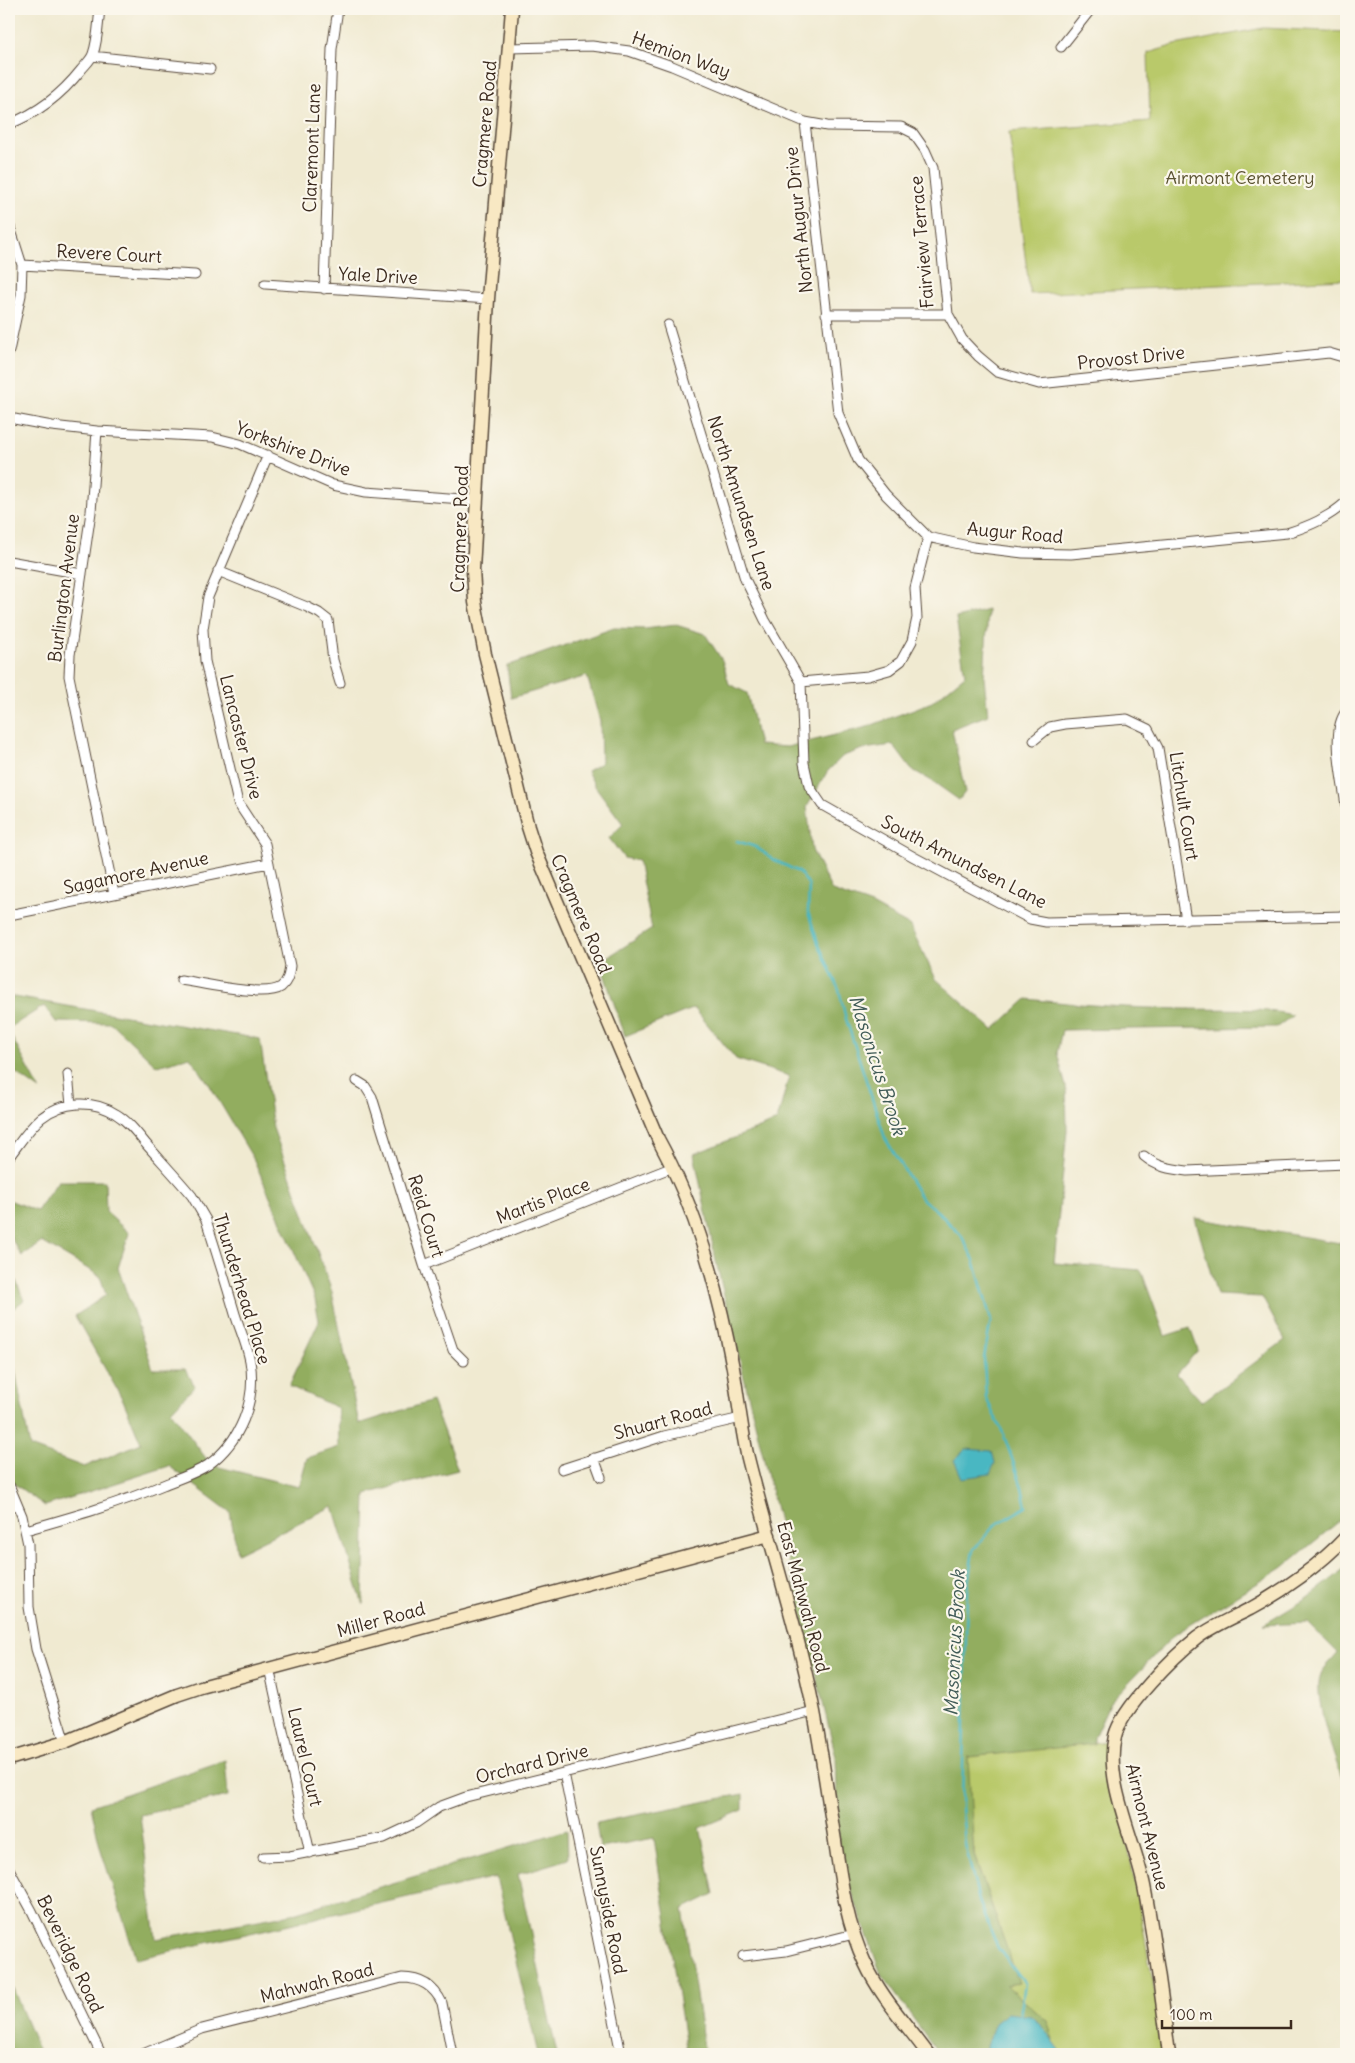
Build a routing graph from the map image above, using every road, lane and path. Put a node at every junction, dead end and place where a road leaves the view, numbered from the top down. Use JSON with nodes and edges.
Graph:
{"nodes":[{"id":1,"x":100,"y":9,"type":"edge"},
{"id":2,"x":338,"y":9,"type":"edge"},
{"id":3,"x":512,"y":9,"type":"edge"},
{"id":4,"x":1090,"y":9,"type":"edge"},
{"id":5,"x":1061,"y":47,"type":"dead end"},
{"id":6,"x":509,"y":48,"type":"junction"},
{"id":7,"x":92,"y":56,"type":"junction"},
{"id":8,"x":210,"y":69,"type":"dead end"},
{"id":9,"x":805,"y":122,"type":"junction"},
{"id":10,"x":9,"y":124,"type":"edge"},
{"id":11,"x":9,"y":224,"type":"edge"},
{"id":12,"x":22,"y":265,"type":"junction"},
{"id":13,"x":195,"y":275,"type":"dead end"},
{"id":14,"x":266,"y":284,"type":"dead end"},
{"id":15,"x":324,"y":289,"type":"junction"},
{"id":16,"x":488,"y":299,"type":"junction"},
{"id":17,"x":826,"y":314,"type":"junction"},
{"id":18,"x":948,"y":314,"type":"junction"},
{"id":19,"x":668,"y":326,"type":"dead end"},
{"id":20,"x":9,"y":351,"type":"edge"},
{"id":21,"x":1346,"y":358,"type":"edge"},
{"id":22,"x":9,"y":418,"type":"edge"},
{"id":23,"x":97,"y":431,"type":"junction"},
{"id":24,"x":268,"y":455,"type":"junction"},
{"id":25,"x":476,"y":500,"type":"junction"},
{"id":26,"x":1346,"y":502,"type":"edge"},
{"id":27,"x":928,"y":537,"type":"junction"},
{"id":28,"x":9,"y":561,"type":"edge"},
{"id":29,"x":218,"y":571,"type":"junction"},
{"id":30,"x":82,"y":574,"type":"junction"},
{"id":31,"x":801,"y":682,"type":"junction"},
{"id":32,"x":340,"y":683,"type":"dead end"},
{"id":33,"x":1346,"y":712,"type":"edge"},
{"id":34,"x":1034,"y":740,"type":"dead end"},
{"id":35,"x":1346,"y":806,"type":"edge"},
{"id":36,"x":269,"y":863,"type":"junction"},
{"id":37,"x":114,"y":894,"type":"junction"},
{"id":38,"x":9,"y":915,"type":"edge"},
{"id":39,"x":1346,"y":916,"type":"edge"},
{"id":40,"x":1186,"y":920,"type":"junction"},
{"id":41,"x":181,"y":980,"type":"dead end"},
{"id":42,"x":68,"y":1074,"type":"dead end"},
{"id":43,"x":357,"y":1081,"type":"dead end"},
{"id":44,"x":71,"y":1105,"type":"junction"},
{"id":45,"x":658,"y":1139,"type":"joint"},
{"id":46,"x":1144,"y":1156,"type":"dead end"},
{"id":47,"x":9,"y":1157,"type":"edge"},
{"id":48,"x":1346,"y":1164,"type":"edge"},
{"id":49,"x":673,"y":1168,"type":"junction"},
{"id":50,"x":424,"y":1265,"type":"junction"},
{"id":51,"x":464,"y":1362,"type":"dead end"},
{"id":52,"x":741,"y":1418,"type":"junction"},
{"id":53,"x":594,"y":1458,"type":"junction"},
{"id":54,"x":562,"y":1469,"type":"dead end"},
{"id":55,"x":601,"y":1477,"type":"dead end"},
{"id":56,"x":9,"y":1485,"type":"edge"},
{"id":57,"x":26,"y":1530,"type":"junction"},
{"id":58,"x":769,"y":1536,"type":"junction"},
{"id":59,"x":1346,"y":1537,"type":"edge"},
{"id":60,"x":269,"y":1668,"type":"junction"},
{"id":61,"x":814,"y":1712,"type":"junction"},
{"id":62,"x":65,"y":1742,"type":"junction"},
{"id":63,"x":9,"y":1759,"type":"edge"},
{"id":64,"x":564,"y":1773,"type":"junction"},
{"id":65,"x":310,"y":1853,"type":"junction"},
{"id":66,"x":263,"y":1857,"type":"dead end"},
{"id":67,"x":9,"y":1869,"type":"edge"},
{"id":68,"x":854,"y":1934,"type":"junction"},
{"id":69,"x":743,"y":1956,"type":"dead end"},
{"id":70,"x":101,"y":2054,"type":"edge"},
{"id":71,"x":143,"y":2054,"type":"edge"},
{"id":72,"x":452,"y":2054,"type":"edge"},
{"id":73,"x":621,"y":2054,"type":"edge"},
{"id":74,"x":928,"y":2054,"type":"edge"},
{"id":75,"x":1169,"y":2054,"type":"edge"}],
"edges":[{"from":1,"to":7,"type":"street"},
{"from":2,"to":15,"type":"street","name":"Claremont Lane"},
{"from":3,"to":6,"type":"street","name":"Cragmere Road"},
{"from":4,"to":5,"type":"street"},
{"from":6,"to":9,"type":"street","name":"Hemion Way"},
{"from":6,"to":16,"type":"street","name":"Cragmere Road"},
{"from":7,"to":8,"type":"street"},
{"from":7,"to":10,"type":"street"},
{"from":9,"to":17,"type":"street","name":"North Augur Drive"},
{"from":9,"to":18,"type":"street","name":"Fairview Terrace"},
{"from":11,"to":12,"type":"street"},
{"from":12,"to":13,"type":"street","name":"Revere Court"},
{"from":12,"to":20,"type":"street"},
{"from":14,"to":15,"type":"street","name":"Yale Drive"},
{"from":15,"to":16,"type":"street","name":"Yale Drive"},
{"from":16,"to":25,"type":"street","name":"Cragmere Road"},
{"from":17,"to":18,"type":"street","name":"Fairview Terrace"},
{"from":17,"to":27,"type":"street"},
{"from":18,"to":21,"type":"street","name":"Provost Drive"},
{"from":19,"to":31,"type":"street","name":"North Amundsen Lane"},
{"from":22,"to":23,"type":"street","name":"Yorkshire Drive"},
{"from":23,"to":24,"type":"street","name":"Yorkshire Drive"},
{"from":23,"to":30,"type":"street","name":"Burlington Avenue"},
{"from":24,"to":25,"type":"street","name":"Yorkshire Drive"},
{"from":24,"to":29,"type":"street","name":"Lancaster Drive"},
{"from":25,"to":45,"type":"street","name":"Cragmere Road"},
{"from":26,"to":27,"type":"street","name":"Augur Road"},
{"from":27,"to":31,"type":"street"},
{"from":28,"to":30,"type":"street"},
{"from":29,"to":32,"type":"street"},
{"from":29,"to":36,"type":"street","name":"Lancaster Drive"},
{"from":30,"to":37,"type":"street","name":"Burlington Avenue"},
{"from":31,"to":40,"type":"street","name":"South Amundsen Lane"},
{"from":33,"to":35,"type":"street"},
{"from":34,"to":40,"type":"street","name":"Litchult Court"},
{"from":36,"to":37,"type":"street","name":"Sagamore Avenue"},
{"from":36,"to":41,"type":"street","name":"Lancaster Drive"},
{"from":37,"to":38,"type":"street","name":"Sagamore Avenue"},
{"from":39,"to":40,"type":"street","name":"South Amundsen Lane"},
{"from":42,"to":44,"type":"street"},
{"from":43,"to":50,"type":"street","name":"Reid Court"},
{"from":44,"to":47,"type":"street","name":"Thunderhead Place"},
{"from":44,"to":57,"type":"street","name":"Thunderhead Place"},
{"from":45,"to":49,"type":"street","name":"East Mahwah Road"},
{"from":46,"to":48,"type":"street"},
{"from":49,"to":50,"type":"street","name":"Martis Place"},
{"from":49,"to":52,"type":"street","name":"East Mahwah Road"},
{"from":50,"to":51,"type":"street","name":"Reid Court"},
{"from":52,"to":53,"type":"street","name":"Shuart Road"},
{"from":52,"to":58,"type":"street","name":"East Mahwah Road"},
{"from":53,"to":54,"type":"street","name":"Shuart Road"},
{"from":53,"to":55,"type":"street"},
{"from":56,"to":57,"type":"street"},
{"from":57,"to":62,"type":"street"},
{"from":58,"to":60,"type":"street","name":"Miller Road"},
{"from":58,"to":61,"type":"street","name":"East Mahwah Road"},
{"from":59,"to":75,"type":"street","name":"Airmont Avenue"},
{"from":60,"to":62,"type":"street","name":"Miller Road"},
{"from":60,"to":65,"type":"street","name":"Laurel Court"},
{"from":61,"to":64,"type":"street","name":"Orchard Drive"},
{"from":61,"to":68,"type":"street","name":"East Mahwah Road"},
{"from":62,"to":63,"type":"street","name":"Miller Road"},
{"from":64,"to":65,"type":"street","name":"Orchard Drive"},
{"from":64,"to":73,"type":"street","name":"Sunnyside Road"},
{"from":65,"to":66,"type":"street","name":"Orchard Drive"},
{"from":67,"to":70,"type":"street","name":"Beveridge Road"},
{"from":68,"to":69,"type":"street"},
{"from":68,"to":74,"type":"street","name":"East Mahwah Road"},
{"from":71,"to":72,"type":"street","name":"Mahwah Road"}]}
